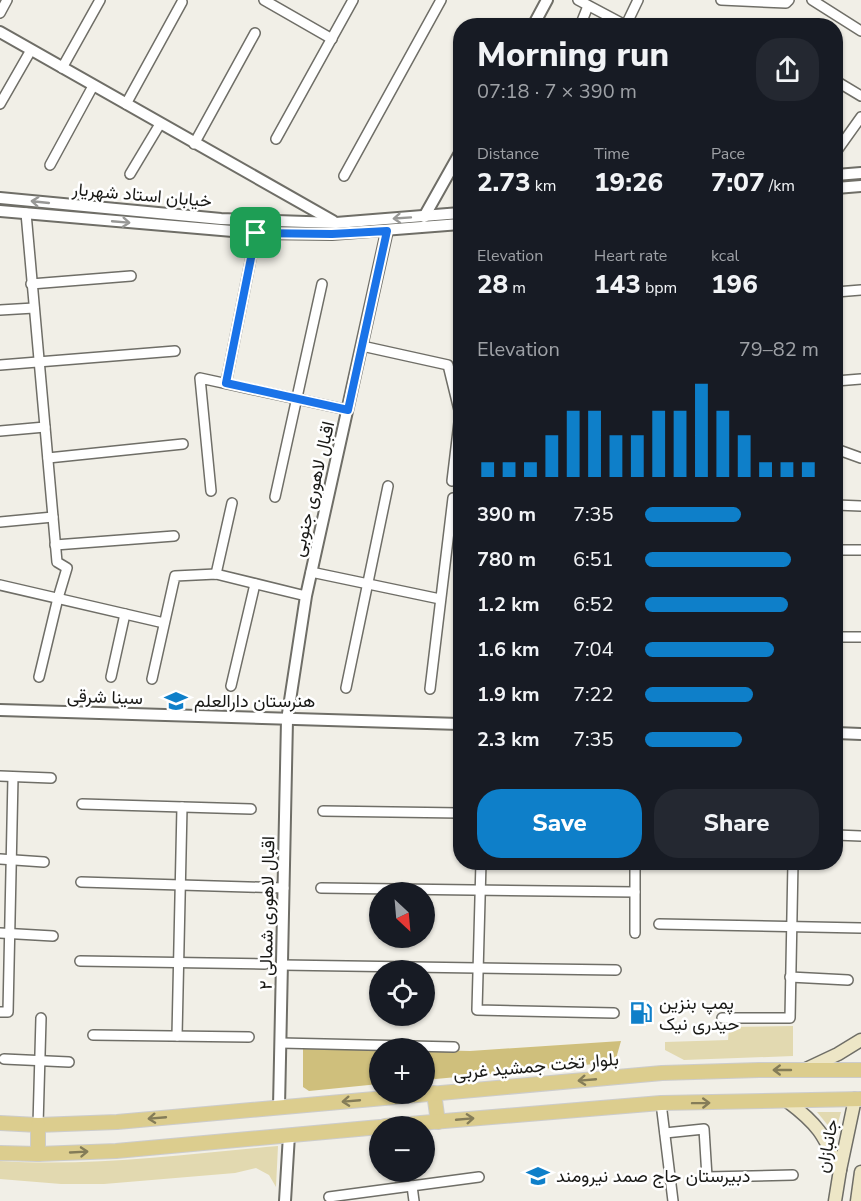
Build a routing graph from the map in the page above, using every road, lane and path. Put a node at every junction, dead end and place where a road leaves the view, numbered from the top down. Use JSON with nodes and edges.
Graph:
{"nodes":[{"id":1,"x":7,"y":0,"type":"edge"},
{"id":2,"x":100,"y":0,"type":"edge"},
{"id":3,"x":353,"y":0,"type":"edge"},
{"id":4,"x":441,"y":0,"type":"edge"},
{"id":5,"x":547,"y":0,"type":"edge"},
{"id":6,"x":578,"y":0,"type":"edge"},
{"id":7,"x":638,"y":0,"type":"edge"},
{"id":8,"x":721,"y":0,"type":"edge"},
{"id":9,"x":812,"y":0,"type":"edge"},
{"id":10,"x":788,"y":1,"type":"edge"},
{"id":11,"x":183,"y":2,"type":"dead end"},
{"id":12,"x":271,"y":2,"type":"edge"},
{"id":13,"x":588,"y":6,"type":"junction"},
{"id":14,"x":0,"y":13,"type":"edge"},
{"id":15,"x":537,"y":18,"type":"edge"},
{"id":16,"x":583,"y":18,"type":"edge"},
{"id":17,"x":613,"y":18,"type":"edge"},
{"id":18,"x":630,"y":18,"type":"edge"},
{"id":19,"x":840,"y":18,"type":"edge"},
{"id":20,"x":843,"y":20,"type":"edge"},
{"id":21,"x":861,"y":31,"type":"edge"},
{"id":22,"x":0,"y":32,"type":"edge"},
{"id":23,"x":255,"y":33,"type":"dead end"},
{"id":24,"x":332,"y":39,"type":"junction"},
{"id":25,"x":30,"y":50,"type":"junction"},
{"id":26,"x":62,"y":68,"type":"junction"},
{"id":27,"x":843,"y":85,"type":"edge"},
{"id":28,"x":93,"y":86,"type":"junction"},
{"id":29,"x":861,"y":96,"type":"edge"},
{"id":30,"x":0,"y":104,"type":"edge"},
{"id":31,"x":126,"y":104,"type":"junction"},
{"id":32,"x":861,"y":117,"type":"edge"},
{"id":33,"x":160,"y":124,"type":"junction"},
{"id":34,"x":276,"y":139,"type":"dead end"},
{"id":35,"x":843,"y":142,"type":"edge"},
{"id":36,"x":194,"y":144,"type":"junction"},
{"id":37,"x":50,"y":165,"type":"dead end"},
{"id":38,"x":453,"y":165,"type":"edge"},
{"id":39,"x":861,"y":173,"type":"edge"},
{"id":40,"x":130,"y":174,"type":"dead end"},
{"id":41,"x":843,"y":174,"type":"edge"},
{"id":42,"x":344,"y":176,"type":"dead end"},
{"id":43,"x":861,"y":186,"type":"edge"},
{"id":44,"x":843,"y":187,"type":"edge"},
{"id":45,"x":0,"y":198,"type":"edge"},
{"id":46,"x":0,"y":211,"type":"edge"},
{"id":47,"x":26,"y":213,"type":"junction"},
{"id":48,"x":453,"y":214,"type":"edge"},
{"id":49,"x":424,"y":217,"type":"junction"},
{"id":50,"x":336,"y":223,"type":"junction"},
{"id":51,"x":453,"y":225,"type":"edge"},
{"id":52,"x":387,"y":231,"type":"junction"},
{"id":53,"x":256,"y":233,"type":"junction"},
{"id":54,"x":130,"y":276,"type":"dead end"},
{"id":55,"x":32,"y":284,"type":"junction"},
{"id":56,"x":322,"y":284,"type":"dead end"},
{"id":57,"x":861,"y":290,"type":"edge"},
{"id":58,"x":843,"y":291,"type":"edge"},
{"id":59,"x":34,"y":308,"type":"junction"},
{"id":60,"x":0,"y":310,"type":"edge"},
{"id":61,"x":362,"y":346,"type":"junction"},
{"id":62,"x":176,"y":351,"type":"dead end"},
{"id":63,"x":39,"y":362,"type":"junction"},
{"id":64,"x":0,"y":365,"type":"edge"},
{"id":65,"x":861,"y":379,"type":"edge"},
{"id":66,"x":843,"y":380,"type":"edge"},
{"id":67,"x":226,"y":383,"type":"junction"},
{"id":68,"x":453,"y":385,"type":"edge"},
{"id":69,"x":297,"y":399,"type":"junction"},
{"id":70,"x":348,"y":410,"type":"junction"},
{"id":71,"x":45,"y":427,"type":"junction"},
{"id":72,"x":0,"y":431,"type":"edge"},
{"id":73,"x":183,"y":444,"type":"dead end"},
{"id":74,"x":843,"y":451,"type":"edge"},
{"id":75,"x":48,"y":458,"type":"junction"},
{"id":76,"x":861,"y":458,"type":"edge"},
{"id":77,"x":453,"y":473,"type":"edge"},
{"id":78,"x":452,"y":481,"type":"dead end"},
{"id":79,"x":388,"y":486,"type":"dead end"},
{"id":80,"x":211,"y":491,"type":"dead end"},
{"id":81,"x":275,"y":497,"type":"dead end"},
{"id":82,"x":453,"y":498,"type":"dead end"},
{"id":83,"x":232,"y":503,"type":"dead end"},
{"id":84,"x":843,"y":505,"type":"edge"},
{"id":85,"x":861,"y":506,"type":"edge"},
{"id":86,"x":53,"y":517,"type":"junction"},
{"id":87,"x":0,"y":522,"type":"edge"},
{"id":88,"x":174,"y":536,"type":"dead end"},
{"id":89,"x":55,"y":545,"type":"junction"},
{"id":90,"x":843,"y":550,"type":"edge"},
{"id":91,"x":861,"y":550,"type":"edge"},
{"id":92,"x":311,"y":572,"type":"junction"},
{"id":93,"x":216,"y":574,"type":"junction"},
{"id":94,"x":255,"y":584,"type":"junction"},
{"id":95,"x":368,"y":584,"type":"junction"},
{"id":96,"x":0,"y":585,"type":"edge"},
{"id":97,"x":306,"y":596,"type":"junction"},
{"id":98,"x":58,"y":598,"type":"junction"},
{"id":99,"x":440,"y":599,"type":"junction"},
{"id":100,"x":125,"y":614,"type":"junction"},
{"id":101,"x":164,"y":623,"type":"junction"},
{"id":102,"x":843,"y":637,"type":"edge"},
{"id":103,"x":861,"y":637,"type":"edge"},
{"id":104,"x":39,"y":677,"type":"dead end"},
{"id":105,"x":111,"y":677,"type":"dead end"},
{"id":106,"x":152,"y":679,"type":"dead end"},
{"id":107,"x":231,"y":686,"type":"dead end"},
{"id":108,"x":346,"y":688,"type":"dead end"},
{"id":109,"x":430,"y":689,"type":"dead end"},
{"id":110,"x":0,"y":710,"type":"edge"},
{"id":111,"x":287,"y":720,"type":"junction"},
{"id":112,"x":453,"y":724,"type":"edge"},
{"id":113,"x":843,"y":733,"type":"edge"},
{"id":114,"x":861,"y":734,"type":"edge"},
{"id":115,"x":0,"y":776,"type":"edge"},
{"id":116,"x":13,"y":777,"type":"junction"},
{"id":117,"x":51,"y":778,"type":"dead end"},
{"id":118,"x":82,"y":804,"type":"dead end"},
{"id":119,"x":182,"y":807,"type":"junction"},
{"id":120,"x":251,"y":809,"type":"dead end"},
{"id":121,"x":323,"y":811,"type":"dead end"},
{"id":122,"x":453,"y":813,"type":"edge"},
{"id":123,"x":843,"y":836,"type":"edge"},
{"id":124,"x":861,"y":836,"type":"edge"},
{"id":125,"x":0,"y":859,"type":"edge"},
{"id":126,"x":12,"y":860,"type":"junction"},
{"id":127,"x":44,"y":862,"type":"dead end"},
{"id":128,"x":481,"y":870,"type":"edge"},
{"id":129,"x":635,"y":870,"type":"edge"},
{"id":130,"x":793,"y":870,"type":"edge"},
{"id":131,"x":81,"y":882,"type":"dead end"},
{"id":132,"x":180,"y":885,"type":"junction"},
{"id":133,"x":284,"y":888,"type":"junction"},
{"id":134,"x":321,"y":888,"type":"dead end"},
{"id":135,"x":480,"y":890,"type":"junction"},
{"id":136,"x":635,"y":892,"type":"junction"},
{"id":137,"x":659,"y":924,"type":"dead end"},
{"id":138,"x":791,"y":926,"type":"junction"},
{"id":139,"x":861,"y":928,"type":"edge"},
{"id":140,"x":635,"y":933,"type":"dead end"},
{"id":141,"x":5,"y":934,"type":"edge"},
{"id":142,"x":53,"y":936,"type":"dead end"},
{"id":143,"x":80,"y":961,"type":"dead end"},
{"id":144,"x":178,"y":963,"type":"junction"},
{"id":145,"x":265,"y":964,"type":"dead end"},
{"id":146,"x":282,"y":965,"type":"junction"},
{"id":147,"x":478,"y":968,"type":"junction"},
{"id":148,"x":616,"y":970,"type":"dead end"},
{"id":149,"x":790,"y":977,"type":"junction"},
{"id":150,"x":848,"y":980,"type":"dead end"},
{"id":151,"x":4,"y":1012,"type":"edge"},
{"id":152,"x":614,"y":1013,"type":"dead end"},
{"id":153,"x":41,"y":1018,"type":"dead end"},
{"id":154,"x":722,"y":1018,"type":"dead end"},
{"id":155,"x":93,"y":1035,"type":"dead end"},
{"id":156,"x":177,"y":1036,"type":"junction"},
{"id":157,"x":249,"y":1037,"type":"dead end"},
{"id":158,"x":861,"y":1040,"type":"edge"},
{"id":159,"x":281,"y":1043,"type":"junction"},
{"id":160,"x":454,"y":1047,"type":"dead end"},
{"id":161,"x":4,"y":1059,"type":"dead end"},
{"id":162,"x":40,"y":1061,"type":"junction"},
{"id":163,"x":69,"y":1062,"type":"dead end"},
{"id":164,"x":804,"y":1070,"type":"junction"},
{"id":165,"x":861,"y":1070,"type":"edge"},
{"id":166,"x":435,"y":1093,"type":"edge"},
{"id":167,"x":859,"y":1095,"type":"edge"},
{"id":168,"x":369,"y":1099,"type":"edge"},
{"id":169,"x":435,"y":1100,"type":"edge"},
{"id":170,"x":787,"y":1101,"type":"junction"},
{"id":171,"x":661,"y":1104,"type":"junction"},
{"id":172,"x":279,"y":1107,"type":"junction"},
{"id":173,"x":435,"y":1122,"type":"edge"},
{"id":174,"x":438,"y":1122,"type":"junction"},
{"id":175,"x":0,"y":1123,"type":"edge"},
{"id":176,"x":38,"y":1125,"type":"junction"},
{"id":177,"x":369,"y":1128,"type":"edge"},
{"id":178,"x":665,"y":1133,"type":"junction"},
{"id":179,"x":289,"y":1135,"type":"junction"},
{"id":180,"x":0,"y":1153,"type":"edge"},
{"id":181,"x":38,"y":1154,"type":"junction"},
{"id":182,"x":840,"y":1170,"type":"junction"},
{"id":183,"x":861,"y":1174,"type":"edge"},
{"id":184,"x":793,"y":1175,"type":"dead end"},
{"id":185,"x":479,"y":1177,"type":"dead end"},
{"id":186,"x":412,"y":1186,"type":"junction"},
{"id":187,"x":329,"y":1197,"type":"dead end"},
{"id":188,"x":285,"y":1201,"type":"edge"},
{"id":189,"x":414,"y":1201,"type":"edge"},
{"id":190,"x":673,"y":1201,"type":"edge"},
{"id":191,"x":835,"y":1201,"type":"edge"},
{"id":192,"x":857,"y":1201,"type":"edge"}],
"edges":[{"from":1,"to":14,"type":"street"},
{"from":2,"to":26,"type":"street"},
{"from":3,"to":24,"type":"street"},
{"from":4,"to":42,"type":"street"},
{"from":5,"to":15,"type":"street"},
{"from":6,"to":13,"type":"street"},
{"from":7,"to":18,"type":"street"},
{"from":8,"to":10,"type":"street"},
{"from":9,"to":19,"type":"street"},
{"from":11,"to":31,"type":"street"},
{"from":12,"to":24,"type":"street"},
{"from":13,"to":16,"type":"street"},
{"from":13,"to":17,"type":"street"},
{"from":20,"to":21,"type":"street"},
{"from":22,"to":25,"type":"street"},
{"from":23,"to":36,"type":"street"},
{"from":24,"to":34,"type":"street"},
{"from":25,"to":26,"type":"street"},
{"from":25,"to":30,"type":"street"},
{"from":26,"to":28,"type":"street"},
{"from":27,"to":29,"type":"street"},
{"from":28,"to":31,"type":"street"},
{"from":28,"to":37,"type":"street"},
{"from":31,"to":33,"type":"street"},
{"from":32,"to":35,"type":"street"},
{"from":33,"to":36,"type":"street"},
{"from":33,"to":40,"type":"street"},
{"from":36,"to":50,"type":"street"},
{"from":38,"to":49,"type":"street"},
{"from":39,"to":41,"type":"street"},
{"from":43,"to":44,"type":"street"},
{"from":50,"to":45,"type":"street","name":"خیابان استاد شهریار","one_way":true},
{"from":46,"to":47,"type":"street","name":"خیابان استاد شهریار"},
{"from":47,"to":53,"type":"street","name":"خیابان استاد شهریار","one_way":true},
{"from":47,"to":55,"type":"street"},
{"from":48,"to":49,"type":"street","name":"خیابان استاد شهریار"},
{"from":49,"to":50,"type":"street","name":"خیابان استاد شهریار","one_way":true},
{"from":51,"to":52,"type":"street","name":"خیابان استاد شهریار"},
{"from":52,"to":53,"type":"street","name":"خیابان استاد شهریار"},
{"from":52,"to":61,"type":"street","name":"اقبال لاهوری جنوبی"},
{"from":53,"to":67,"type":"street"},
{"from":54,"to":55,"type":"street"},
{"from":55,"to":59,"type":"street"},
{"from":56,"to":69,"type":"street"},
{"from":57,"to":58,"type":"street"},
{"from":59,"to":60,"type":"street"},
{"from":59,"to":63,"type":"street"},
{"from":61,"to":68,"type":"street"},
{"from":61,"to":70,"type":"street","name":"اقبال لاهوری جنوبی"},
{"from":62,"to":63,"type":"street"},
{"from":63,"to":64,"type":"street"},
{"from":63,"to":71,"type":"street"},
{"from":65,"to":66,"type":"street"},
{"from":67,"to":69,"type":"street"},
{"from":67,"to":80,"type":"street"},
{"from":69,"to":70,"type":"street"},
{"from":69,"to":81,"type":"street"},
{"from":70,"to":92,"type":"street","name":"اقبال لاهوری جنوبی"},
{"from":71,"to":72,"type":"street"},
{"from":71,"to":75,"type":"street"},
{"from":73,"to":75,"type":"street"},
{"from":74,"to":76,"type":"street"},
{"from":75,"to":86,"type":"street"},
{"from":77,"to":78,"type":"street"},
{"from":79,"to":95,"type":"street"},
{"from":82,"to":99,"type":"street"},
{"from":83,"to":93,"type":"street"},
{"from":84,"to":85,"type":"street"},
{"from":86,"to":87,"type":"street"},
{"from":86,"to":89,"type":"street"},
{"from":88,"to":89,"type":"street"},
{"from":89,"to":98,"type":"street"},
{"from":90,"to":91,"type":"street"},
{"from":92,"to":95,"type":"street"},
{"from":92,"to":97,"type":"street","name":"اقبال لاهوری جنوبی"},
{"from":93,"to":94,"type":"street"},
{"from":93,"to":101,"type":"street"},
{"from":94,"to":97,"type":"street"},
{"from":94,"to":107,"type":"street"},
{"from":95,"to":99,"type":"street"},
{"from":95,"to":108,"type":"street"},
{"from":96,"to":98,"type":"street"},
{"from":97,"to":111,"type":"street","name":"اقبال لاهوری جنوبی"},
{"from":98,"to":100,"type":"street"},
{"from":98,"to":104,"type":"street"},
{"from":99,"to":109,"type":"street"},
{"from":100,"to":101,"type":"street"},
{"from":100,"to":105,"type":"street"},
{"from":101,"to":106,"type":"street"},
{"from":102,"to":103,"type":"street"},
{"from":110,"to":111,"type":"street","name":"سینا شرقی"},
{"from":111,"to":112,"type":"street","name":"سینا شرقی"},
{"from":111,"to":133,"type":"street","name":"اقبال لاهوری شمالی ۲"},
{"from":113,"to":114,"type":"street"},
{"from":115,"to":116,"type":"street"},
{"from":116,"to":117,"type":"street"},
{"from":116,"to":126,"type":"street"},
{"from":118,"to":119,"type":"street"},
{"from":119,"to":120,"type":"street"},
{"from":119,"to":132,"type":"street"},
{"from":121,"to":122,"type":"street"},
{"from":123,"to":124,"type":"street"},
{"from":125,"to":126,"type":"street"},
{"from":126,"to":127,"type":"street"},
{"from":126,"to":141,"type":"street"},
{"from":128,"to":135,"type":"street"},
{"from":129,"to":136,"type":"street"},
{"from":130,"to":138,"type":"street"},
{"from":131,"to":132,"type":"street"},
{"from":132,"to":133,"type":"street"},
{"from":132,"to":144,"type":"street"},
{"from":133,"to":146,"type":"street","name":"اقبال لاهوری شمالی ۲"},
{"from":134,"to":135,"type":"street"},
{"from":135,"to":136,"type":"street"},
{"from":135,"to":147,"type":"street"},
{"from":136,"to":140,"type":"street"},
{"from":137,"to":138,"type":"street"},
{"from":138,"to":139,"type":"street"},
{"from":138,"to":149,"type":"street"},
{"from":141,"to":142,"type":"street"},
{"from":141,"to":151,"type":"street"},
{"from":143,"to":144,"type":"street"},
{"from":144,"to":145,"type":"street"},
{"from":144,"to":156,"type":"street"},
{"from":146,"to":147,"type":"street"},
{"from":146,"to":159,"type":"street","name":"اقبال لاهوری شمالی ۲"},
{"from":147,"to":148,"type":"street"},
{"from":147,"to":152,"type":"street"},
{"from":149,"to":150,"type":"street"},
{"from":149,"to":154,"type":"street"},
{"from":153,"to":162,"type":"street"},
{"from":155,"to":156,"type":"street"},
{"from":156,"to":157,"type":"street"},
{"from":158,"to":164,"type":"main road"},
{"from":159,"to":160,"type":"street"},
{"from":159,"to":172,"type":"street","name":"اقبال لاهوری شمالی ۲"},
{"from":161,"to":162,"type":"street"},
{"from":162,"to":163,"type":"street"},
{"from":162,"to":176,"type":"street"},
{"from":164,"to":165,"type":"main road","name":"بلوار تخت جمشید غربی"},
{"from":164,"to":166,"type":"main road","name":"بلوار تخت جمشید غربی","one_way":true},
{"from":167,"to":170,"type":"main road"},
{"from":167,"to":182,"type":"main road","name":"جانبازان"},
{"from":168,"to":172,"type":"main road","name":"بلوار تخت جمشید غربی","one_way":true},
{"from":169,"to":174,"type":"main road"},
{"from":171,"to":170,"type":"main road","one_way":true},
{"from":170,"to":182,"type":"main road"},
{"from":174,"to":171,"type":"main road","one_way":true},
{"from":171,"to":178,"type":"street"},
{"from":172,"to":176,"type":"main road","name":"بلوار تخت جمشید غربی","one_way":true},
{"from":173,"to":174,"type":"main road"},
{"from":175,"to":176,"type":"main road","name":"بلوار تخت جمشید غربی"},
{"from":176,"to":181,"type":"main road"},
{"from":177,"to":179,"type":"main road"},
{"from":178,"to":184,"type":"street"},
{"from":178,"to":190,"type":"street"},
{"from":181,"to":179,"type":"main road","one_way":true},
{"from":179,"to":188,"type":"street"},
{"from":180,"to":181,"type":"main road"},
{"from":182,"to":191,"type":"main road","name":"جانبازان"},
{"from":183,"to":192,"type":"main road"},
{"from":185,"to":186,"type":"street"},
{"from":186,"to":187,"type":"street"},
{"from":186,"to":189,"type":"street"}]}
